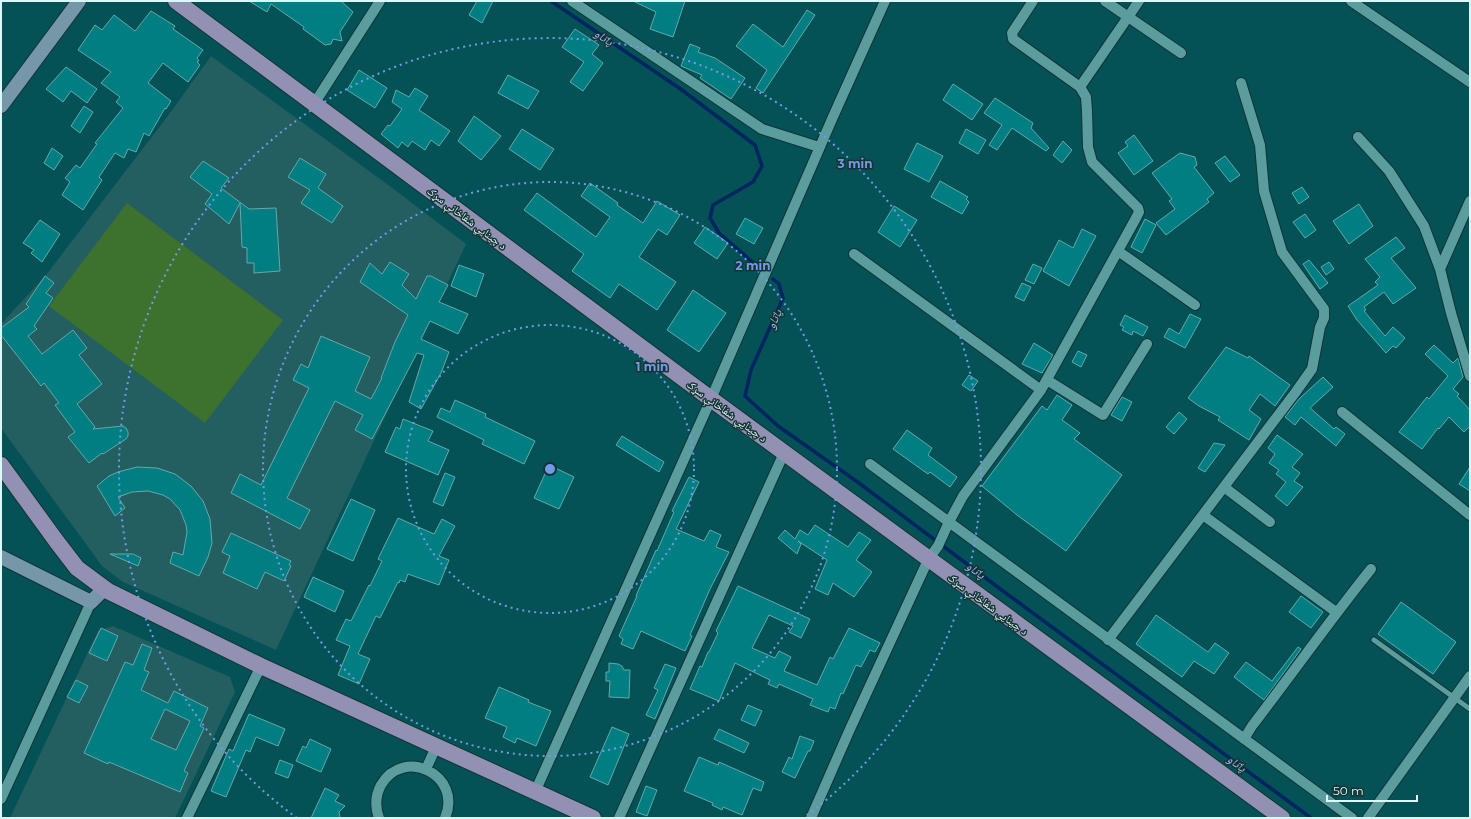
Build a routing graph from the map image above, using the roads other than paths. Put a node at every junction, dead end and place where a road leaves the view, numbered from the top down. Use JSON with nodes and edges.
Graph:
{"nodes":[{"id":1,"x":79,"y":1,"type":"edge"},
{"id":2,"x":176,"y":1,"type":"edge"},
{"id":3,"x":380,"y":1,"type":"edge"},
{"id":4,"x":572,"y":1,"type":"edge"},
{"id":5,"x":885,"y":1,"type":"edge"},
{"id":6,"x":1033,"y":1,"type":"edge"},
{"id":7,"x":1105,"y":1,"type":"edge"},
{"id":8,"x":1139,"y":1,"type":"edge"},
{"id":9,"x":1351,"y":1,"type":"edge"},
{"id":10,"x":1128,"y":17,"type":"junction"},
{"id":11,"x":1181,"y":53,"type":"dead end"},
{"id":12,"x":1241,"y":82,"type":"dead end"},
{"id":13,"x":1470,"y":82,"type":"edge"},
{"id":14,"x":1080,"y":87,"type":"junction"},
{"id":15,"x":314,"y":104,"type":"junction"},
{"id":16,"x":1,"y":106,"type":"edge"},
{"id":17,"x":1358,"y":137,"type":"dead end"},
{"id":18,"x":819,"y":148,"type":"junction"},
{"id":19,"x":1470,"y":201,"type":"edge"},
{"id":20,"x":1118,"y":251,"type":"junction"},
{"id":21,"x":854,"y":254,"type":"dead end"},
{"id":22,"x":1440,"y":269,"type":"junction"},
{"id":23,"x":1195,"y":305,"type":"dead end"},
{"id":24,"x":1147,"y":344,"type":"dead end"},
{"id":25,"x":1470,"y":376,"type":"edge"},
{"id":26,"x":1047,"y":380,"type":"junction"},
{"id":27,"x":1041,"y":390,"type":"junction"},
{"id":28,"x":711,"y":399,"type":"junction"},
{"id":29,"x":1342,"y":412,"type":"dead end"},
{"id":30,"x":784,"y":453,"type":"junction"},
{"id":31,"x":870,"y":464,"type":"dead end"},
{"id":32,"x":1,"y":465,"type":"edge"},
{"id":33,"x":1224,"y":487,"type":"junction"},
{"id":34,"x":1203,"y":514,"type":"junction"},
{"id":35,"x":1470,"y":515,"type":"edge"},
{"id":36,"x":949,"y":522,"type":"junction"},
{"id":37,"x":1270,"y":522,"type":"dead end"},
{"id":38,"x":1,"y":557,"type":"edge"},
{"id":39,"x":928,"y":560,"type":"junction"},
{"id":40,"x":1371,"y":569,"type":"dead end"},
{"id":41,"x":105,"y":588,"type":"junction"},
{"id":42,"x":91,"y":602,"type":"junction"},
{"id":43,"x":1336,"y":612,"type":"junction"},
{"id":44,"x":1108,"y":640,"type":"junction"},
{"id":45,"x":1374,"y":640,"type":"dead end"},
{"id":46,"x":261,"y":666,"type":"junction"},
{"id":47,"x":1470,"y":676,"type":"edge"},
{"id":48,"x":1454,"y":697,"type":"junction"},
{"id":49,"x":1470,"y":709,"type":"edge"},
{"id":50,"x":1244,"y":739,"type":"junction"},
{"id":51,"x":436,"y":747,"type":"junction"},
{"id":52,"x":426,"y":769,"type":"junction"},
{"id":53,"x":535,"y":792,"type":"junction"},
{"id":54,"x":1,"y":799,"type":"edge"},
{"id":55,"x":187,"y":818,"type":"edge"},
{"id":56,"x":379,"y":818,"type":"edge"},
{"id":57,"x":445,"y":818,"type":"edge"},
{"id":58,"x":593,"y":818,"type":"edge"},
{"id":59,"x":619,"y":818,"type":"edge"},
{"id":60,"x":811,"y":818,"type":"edge"},
{"id":61,"x":1282,"y":818,"type":"edge"},
{"id":62,"x":1352,"y":818,"type":"edge"},
{"id":63,"x":1368,"y":818,"type":"edge"}],
"edges":[{"from":1,"to":16,"type":"street"},
{"from":2,"to":15,"type":"main road","name":"د چينايي شفاخانې سړک"},
{"from":3,"to":15,"type":"street"},
{"from":4,"to":18,"type":"street"},
{"from":5,"to":18,"type":"street"},
{"from":6,"to":14,"type":"street"},
{"from":7,"to":10,"type":"street"},
{"from":8,"to":10,"type":"street"},
{"from":9,"to":13,"type":"street"},
{"from":10,"to":11,"type":"street"},
{"from":10,"to":14,"type":"street"},
{"from":12,"to":33,"type":"street"},
{"from":14,"to":20,"type":"street"},
{"from":15,"to":28,"type":"main road","name":"د چينايي شفاخانې سړک"},
{"from":17,"to":22,"type":"street"},
{"from":18,"to":28,"type":"street"},
{"from":19,"to":22,"type":"street"},
{"from":20,"to":23,"type":"street"},
{"from":20,"to":26,"type":"street"},
{"from":21,"to":27,"type":"street"},
{"from":22,"to":25,"type":"street"},
{"from":24,"to":26,"type":"street"},
{"from":26,"to":27,"type":"street"},
{"from":27,"to":36,"type":"street"},
{"from":28,"to":30,"type":"main road","name":"د چينايي شفاخانې سړک"},
{"from":28,"to":53,"type":"street"},
{"from":29,"to":35,"type":"street"},
{"from":30,"to":39,"type":"main road","name":"د چينايي شفاخانې سړک"},
{"from":30,"to":59,"type":"street"},
{"from":31,"to":36,"type":"street"},
{"from":32,"to":41,"type":"main road"},
{"from":33,"to":34,"type":"street"},
{"from":33,"to":37,"type":"street"},
{"from":34,"to":43,"type":"street"},
{"from":34,"to":44,"type":"street"},
{"from":36,"to":39,"type":"street"},
{"from":36,"to":44,"type":"street"},
{"from":38,"to":42,"type":"street"},
{"from":39,"to":60,"type":"street"},
{"from":39,"to":61,"type":"main road","name":"د چينايي شفاخانې سړک"},
{"from":40,"to":43,"type":"street"},
{"from":41,"to":42,"type":"street"},
{"from":41,"to":46,"type":"main road"},
{"from":42,"to":54,"type":"street"},
{"from":43,"to":50,"type":"street"},
{"from":44,"to":50,"type":"street"},
{"from":45,"to":48,"type":"lane"},
{"from":46,"to":51,"type":"main road"},
{"from":46,"to":55,"type":"street"},
{"from":47,"to":48,"type":"street"},
{"from":48,"to":49,"type":"lane"},
{"from":48,"to":63,"type":"street"},
{"from":50,"to":62,"type":"street"},
{"from":51,"to":52,"type":"street"},
{"from":51,"to":53,"type":"main road"},
{"from":52,"to":56,"type":"street"},
{"from":52,"to":57,"type":"street"},
{"from":53,"to":58,"type":"main road"}]}
